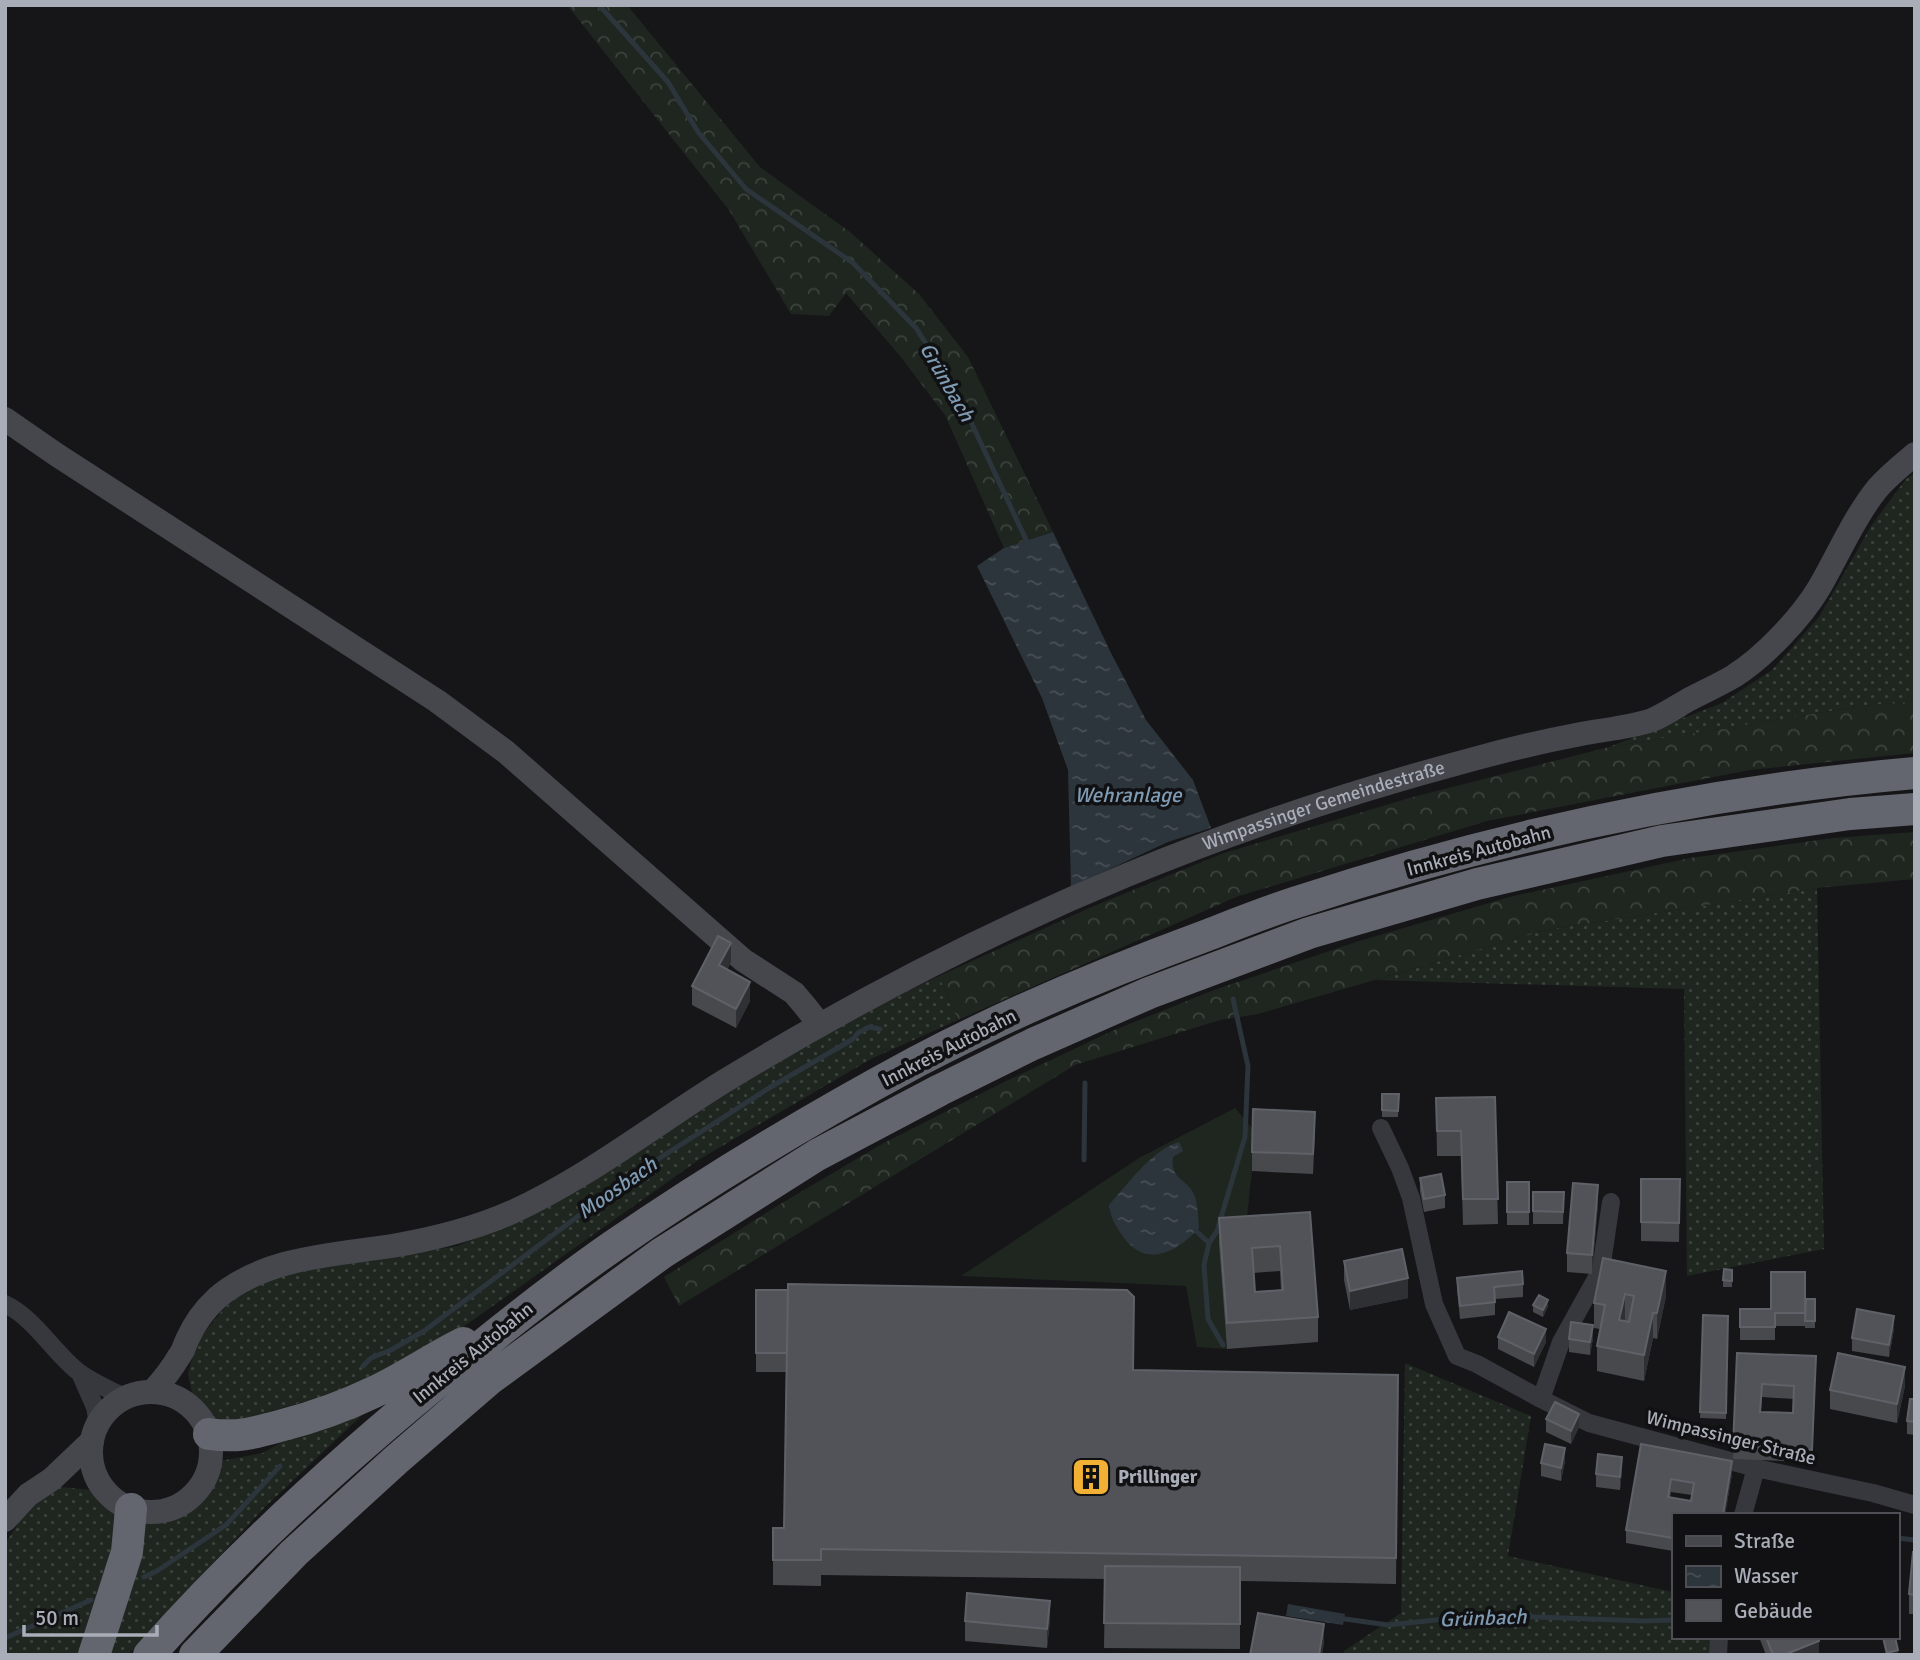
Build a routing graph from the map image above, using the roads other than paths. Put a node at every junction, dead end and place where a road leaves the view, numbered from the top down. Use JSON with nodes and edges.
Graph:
{"nodes":[{"id":1,"x":5,"y":419,"type":"edge"},
{"id":2,"x":1915,"y":454,"type":"edge"},
{"id":3,"x":1915,"y":773,"type":"edge"},
{"id":4,"x":1915,"y":809,"type":"edge"},
{"id":5,"x":820,"y":1025,"type":"junction"},
{"id":6,"x":1381,"y":1128,"type":"dead end"},
{"id":7,"x":1611,"y":1202,"type":"dead end"},
{"id":8,"x":5,"y":1304,"type":"edge"},
{"id":9,"x":518,"y":1316,"type":"junction"},
{"id":10,"x":181,"y":1355,"type":"junction"},
{"id":11,"x":80,"y":1373,"type":"junction"},
{"id":12,"x":153,"y":1391,"type":"junction"},
{"id":13,"x":124,"y":1397,"type":"junction"},
{"id":14,"x":1541,"y":1399,"type":"junction"},
{"id":15,"x":187,"y":1403,"type":"junction"},
{"id":16,"x":95,"y":1432,"type":"junction"},
{"id":17,"x":209,"y":1434,"type":"junction"},
{"id":18,"x":1756,"y":1468,"type":"junction"},
{"id":19,"x":52,"y":1479,"type":"junction"},
{"id":20,"x":98,"y":1480,"type":"junction"},
{"id":21,"x":1915,"y":1505,"type":"edge"},
{"id":22,"x":131,"y":1509,"type":"junction"},
{"id":23,"x":1744,"y":1513,"type":"edge"},
{"id":24,"x":5,"y":1520,"type":"edge"},
{"id":25,"x":94,"y":1655,"type":"edge"},
{"id":26,"x":149,"y":1655,"type":"edge"},
{"id":27,"x":195,"y":1655,"type":"edge"}],
"edges":[{"from":1,"to":5,"type":"street"},
{"from":2,"to":5,"type":"street","name":"Wimpassinger Gemeindestraße"},
{"from":3,"to":9,"type":"highway","name":"Innkreis Autobahn"},
{"from":4,"to":27,"type":"highway","name":"Innkreis Autobahn"},
{"from":5,"to":10,"type":"street","name":"Wimpassinger Gemeindestraße"},
{"from":6,"to":14,"type":"street","name":"Wimpassinger Straße"},
{"from":7,"to":14,"type":"street"},
{"from":8,"to":11,"type":"street"},
{"from":9,"to":17,"type":"highway"},
{"from":9,"to":26,"type":"highway","name":"Innkreis Autobahn"},
{"from":10,"to":12,"type":"street","name":"Wimpassinger Gemeindestraße"},
{"from":10,"to":15,"type":"street"},
{"from":11,"to":13,"type":"street"},
{"from":11,"to":16,"type":"street"},
{"from":12,"to":13,"type":"street"},
{"from":12,"to":15,"type":"street"},
{"from":13,"to":16,"type":"street"},
{"from":14,"to":18,"type":"street","name":"Wimpassinger Straße"},
{"from":15,"to":17,"type":"street"},
{"from":16,"to":19,"type":"street"},
{"from":16,"to":20,"type":"street"},
{"from":17,"to":22,"type":"street"},
{"from":18,"to":21,"type":"street","name":"Wimpassinger Straße"},
{"from":18,"to":23,"type":"street"},
{"from":19,"to":20,"type":"street"},
{"from":19,"to":24,"type":"street"},
{"from":20,"to":22,"type":"street"},
{"from":22,"to":25,"type":"highway"}]}
